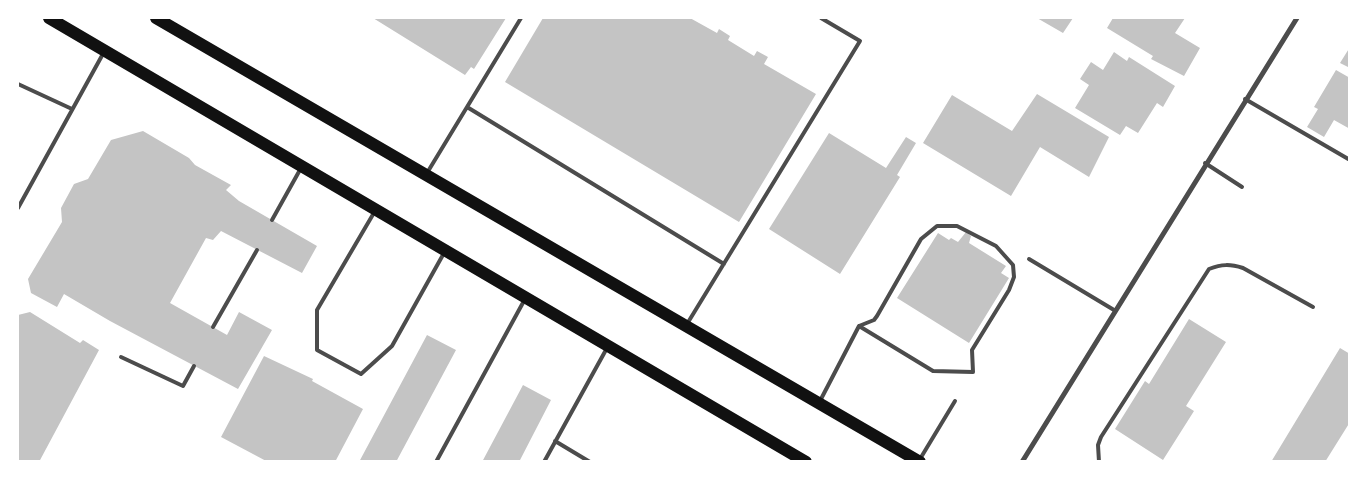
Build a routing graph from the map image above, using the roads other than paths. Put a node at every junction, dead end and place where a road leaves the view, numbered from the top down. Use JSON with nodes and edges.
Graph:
{"nodes":[{"id":1,"x":49,"y":18,"type":"edge"},
{"id":2,"x":156,"y":18,"type":"edge"},
{"id":3,"x":521,"y":18,"type":"edge"},
{"id":4,"x":821,"y":18,"type":"edge"},
{"id":5,"x":1298,"y":18,"type":"edge"},
{"id":6,"x":105,"y":50,"type":"junction"},
{"id":7,"x":18,"y":84,"type":"edge"},
{"id":8,"x":1245,"y":99,"type":"junction"},
{"id":9,"x":467,"y":107,"type":"junction"},
{"id":10,"x":72,"y":109,"type":"junction"},
{"id":11,"x":1350,"y":160,"type":"edge"},
{"id":12,"x":1205,"y":163,"type":"junction"},
{"id":13,"x":302,"y":166,"type":"junction"},
{"id":14,"x":426,"y":175,"type":"junction"},
{"id":15,"x":1242,"y":187,"type":"dead end"},
{"id":16,"x":18,"y":208,"type":"edge"},
{"id":17,"x":376,"y":209,"type":"junction"},
{"id":18,"x":272,"y":220,"type":"dead end"},
{"id":19,"x":256,"y":250,"type":"dead end"},
{"id":20,"x":446,"y":250,"type":"junction"},
{"id":21,"x":1029,"y":258,"type":"dead end"},
{"id":22,"x":724,"y":264,"type":"junction"},
{"id":23,"x":526,"y":297,"type":"junction"},
{"id":24,"x":1313,"y":307,"type":"dead end"},
{"id":25,"x":1114,"y":310,"type":"junction"},
{"id":26,"x":686,"y":326,"type":"junction"},
{"id":27,"x":859,"y":326,"type":"junction"},
{"id":28,"x":213,"y":327,"type":"dead end"},
{"id":29,"x":609,"y":346,"type":"junction"},
{"id":30,"x":121,"y":357,"type":"dead end"},
{"id":31,"x":194,"y":366,"type":"dead end"},
{"id":32,"x":955,"y":401,"type":"dead end"},
{"id":33,"x":819,"y":403,"type":"junction"},
{"id":34,"x":555,"y":441,"type":"junction"},
{"id":35,"x":919,"y":461,"type":"edge"},
{"id":36,"x":436,"y":462,"type":"edge"},
{"id":37,"x":544,"y":462,"type":"edge"},
{"id":38,"x":590,"y":462,"type":"edge"},
{"id":39,"x":806,"y":462,"type":"edge"},
{"id":40,"x":1022,"y":462,"type":"edge"},
{"id":41,"x":1099,"y":462,"type":"edge"}],
"edges":[{"from":1,"to":6,"type":"main road"},
{"from":2,"to":14,"type":"main road"},
{"from":3,"to":9,"type":"lane"},
{"from":4,"to":22,"type":"lane"},
{"from":5,"to":8,"type":"street"},
{"from":6,"to":10,"type":"lane"},
{"from":6,"to":13,"type":"main road"},
{"from":7,"to":10,"type":"lane"},
{"from":8,"to":11,"type":"lane"},
{"from":8,"to":12,"type":"street"},
{"from":9,"to":14,"type":"lane"},
{"from":9,"to":22,"type":"lane"},
{"from":10,"to":16,"type":"lane"},
{"from":12,"to":15,"type":"lane"},
{"from":12,"to":25,"type":"street"},
{"from":13,"to":17,"type":"main road"},
{"from":13,"to":18,"type":"lane"},
{"from":14,"to":26,"type":"main road"},
{"from":17,"to":20,"type":"main road"},
{"from":17,"to":20,"type":"lane"},
{"from":19,"to":28,"type":"lane"},
{"from":20,"to":23,"type":"main road"},
{"from":21,"to":25,"type":"lane"},
{"from":22,"to":26,"type":"lane"},
{"from":23,"to":29,"type":"main road"},
{"from":23,"to":36,"type":"lane"},
{"from":24,"to":41,"type":"lane"},
{"from":25,"to":40,"type":"street"},
{"from":26,"to":33,"type":"main road"},
{"from":27,"to":27,"type":"lane"},
{"from":27,"to":33,"type":"lane"},
{"from":29,"to":34,"type":"lane"},
{"from":29,"to":39,"type":"main road"},
{"from":30,"to":31,"type":"lane"},
{"from":32,"to":35,"type":"lane"},
{"from":33,"to":35,"type":"main road"},
{"from":34,"to":37,"type":"lane"},
{"from":34,"to":38,"type":"lane"}]}
